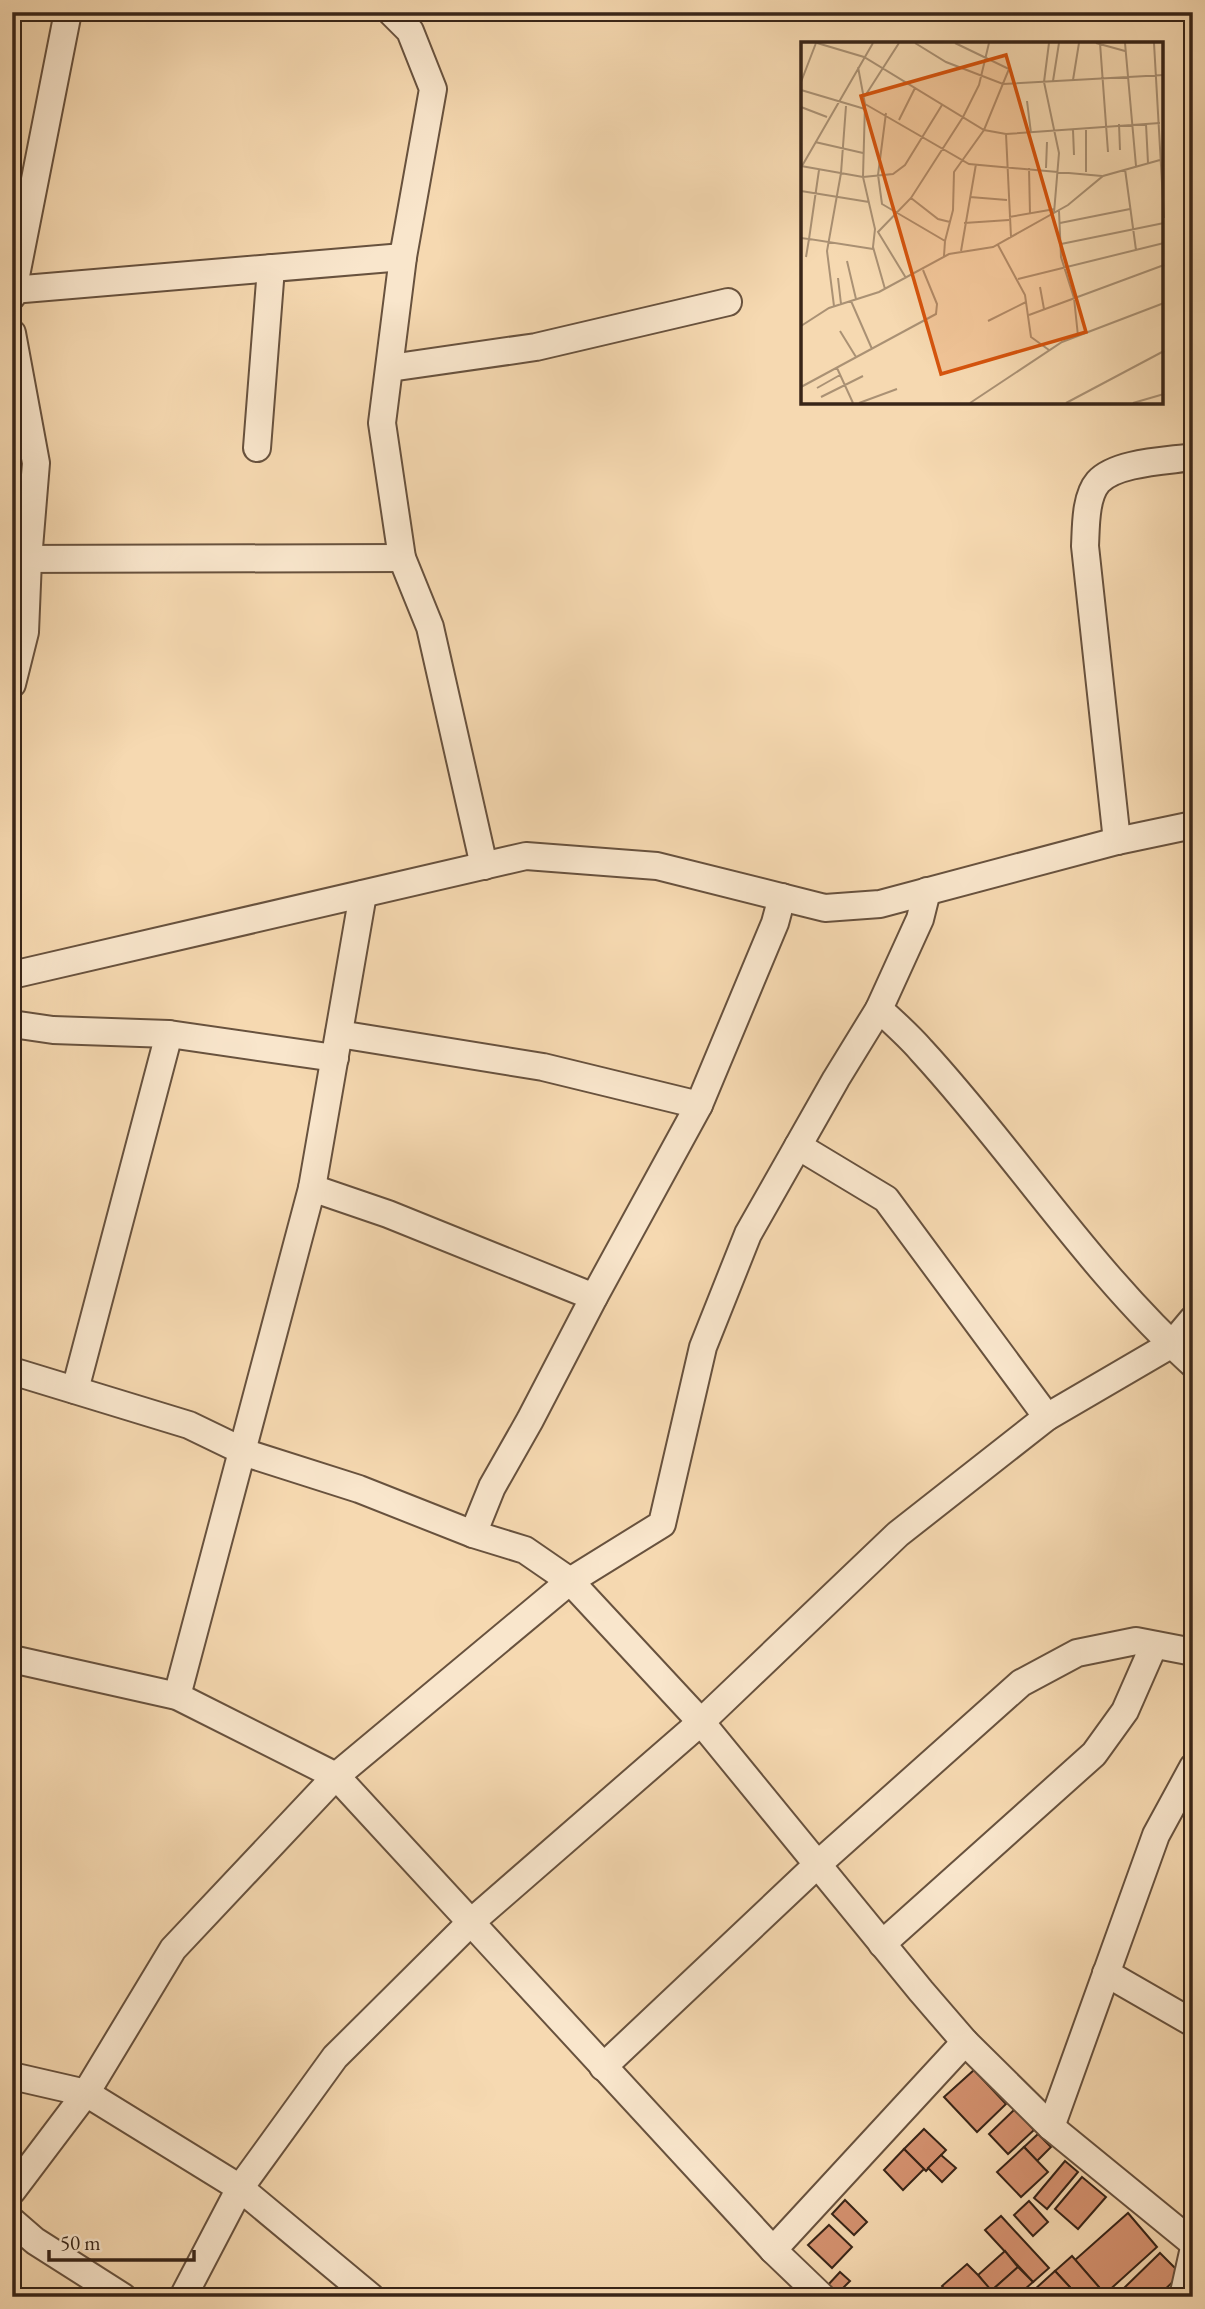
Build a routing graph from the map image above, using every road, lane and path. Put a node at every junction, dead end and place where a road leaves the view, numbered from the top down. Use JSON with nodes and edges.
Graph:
{"nodes":[{"id":1,"x":68,"y":12,"type":"edge"},
{"id":2,"x":391,"y":12,"type":"edge"},
{"id":3,"x":403,"y":257,"type":"junction"},
{"id":4,"x":271,"y":268,"type":"junction"},
{"id":5,"x":13,"y":290,"type":"edge"},
{"id":6,"x":12,"y":296,"type":"edge"},
{"id":7,"x":728,"y":302,"type":"dead end"},
{"id":8,"x":12,"y":333,"type":"edge"},
{"id":9,"x":390,"y":368,"type":"junction"},
{"id":10,"x":257,"y":448,"type":"dead end"},
{"id":11,"x":1193,"y":457,"type":"edge"},
{"id":12,"x":402,"y":558,"type":"junction"},
{"id":13,"x":20,"y":559,"type":"edge"},
{"id":14,"x":12,"y":684,"type":"edge"},
{"id":15,"x":1193,"y":825,"type":"edge"},
{"id":16,"x":1117,"y":841,"type":"junction"},
{"id":17,"x":484,"y":866,"type":"junction"},
{"id":18,"x":927,"y":891,"type":"junction"},
{"id":19,"x":363,"y":894,"type":"junction"},
{"id":20,"x":782,"y":897,"type":"junction"},
{"id":21,"x":12,"y":975,"type":"edge"},
{"id":22,"x":879,"y":1009,"type":"junction"},
{"id":23,"x":12,"y":1024,"type":"edge"},
{"id":24,"x":169,"y":1034,"type":"junction"},
{"id":25,"x":337,"y":1046,"type":"junction"},
{"id":26,"x":699,"y":1105,"type":"junction"},
{"id":27,"x":798,"y":1146,"type":"junction"},
{"id":28,"x":312,"y":1188,"type":"junction"},
{"id":29,"x":594,"y":1297,"type":"junction"},
{"id":30,"x":1193,"y":1319,"type":"edge"},
{"id":31,"x":1172,"y":1345,"type":"junction"},
{"id":32,"x":1193,"y":1364,"type":"edge"},
{"id":33,"x":12,"y":1371,"type":"edge"},
{"id":34,"x":75,"y":1390,"type":"junction"},
{"id":35,"x":1047,"y":1417,"type":"junction"},
{"id":36,"x":243,"y":1451,"type":"junction"},
{"id":37,"x":473,"y":1534,"type":"junction"},
{"id":38,"x":570,"y":1581,"type":"junction"},
{"id":39,"x":1154,"y":1645,"type":"junction"},
{"id":40,"x":1193,"y":1652,"type":"edge"},
{"id":41,"x":12,"y":1659,"type":"edge"},
{"id":42,"x":177,"y":1696,"type":"junction"},
{"id":43,"x":701,"y":1722,"type":"junction"},
{"id":44,"x":1193,"y":1767,"type":"edge"},
{"id":45,"x":336,"y":1776,"type":"junction"},
{"id":46,"x":817,"y":1865,"type":"junction"},
{"id":47,"x":470,"y":1923,"type":"junction"},
{"id":48,"x":883,"y":1944,"type":"junction"},
{"id":49,"x":1107,"y":1973,"type":"junction"},
{"id":50,"x":1193,"y":2023,"type":"edge"},
{"id":51,"x":965,"y":2042,"type":"junction"},
{"id":52,"x":603,"y":2067,"type":"junction"},
{"id":53,"x":12,"y":2076,"type":"edge"},
{"id":54,"x":86,"y":2093,"type":"junction"},
{"id":55,"x":1051,"y":2127,"type":"junction"},
{"id":56,"x":240,"y":2188,"type":"junction"},
{"id":57,"x":12,"y":2191,"type":"edge"},
{"id":58,"x":12,"y":2221,"type":"edge"},
{"id":59,"x":1193,"y":2243,"type":"edge"},
{"id":60,"x":773,"y":2250,"type":"junction"},
{"id":61,"x":1193,"y":2252,"type":"edge"},
{"id":62,"x":1182,"y":2296,"type":"edge"},
{"id":63,"x":123,"y":2297,"type":"edge"},
{"id":64,"x":183,"y":2297,"type":"edge"},
{"id":65,"x":371,"y":2297,"type":"edge"},
{"id":66,"x":822,"y":2297,"type":"edge"}],
"edges":[{"from":1,"to":5,"type":"street"},
{"from":2,"to":3,"type":"street"},
{"from":3,"to":4,"type":"street"},
{"from":3,"to":9,"type":"street"},
{"from":4,"to":5,"type":"street"},
{"from":4,"to":10,"type":"street"},
{"from":5,"to":6,"type":"street"},
{"from":7,"to":9,"type":"street"},
{"from":8,"to":13,"type":"street"},
{"from":9,"to":12,"type":"street"},
{"from":11,"to":16,"type":"street"},
{"from":12,"to":13,"type":"street"},
{"from":12,"to":17,"type":"street"},
{"from":13,"to":14,"type":"street"},
{"from":15,"to":16,"type":"street"},
{"from":16,"to":18,"type":"street"},
{"from":17,"to":19,"type":"street"},
{"from":17,"to":20,"type":"street"},
{"from":18,"to":20,"type":"street"},
{"from":18,"to":22,"type":"street"},
{"from":19,"to":21,"type":"street"},
{"from":19,"to":25,"type":"street"},
{"from":20,"to":26,"type":"street"},
{"from":22,"to":27,"type":"street"},
{"from":22,"to":31,"type":"street"},
{"from":23,"to":24,"type":"street"},
{"from":24,"to":25,"type":"street"},
{"from":24,"to":34,"type":"street"},
{"from":25,"to":26,"type":"street"},
{"from":25,"to":28,"type":"street"},
{"from":26,"to":29,"type":"street"},
{"from":27,"to":35,"type":"street"},
{"from":27,"to":38,"type":"street"},
{"from":28,"to":29,"type":"street"},
{"from":28,"to":36,"type":"street"},
{"from":29,"to":37,"type":"street"},
{"from":30,"to":31,"type":"street"},
{"from":31,"to":32,"type":"street"},
{"from":31,"to":35,"type":"street"},
{"from":33,"to":34,"type":"street"},
{"from":34,"to":36,"type":"street"},
{"from":35,"to":43,"type":"street"},
{"from":36,"to":37,"type":"street"},
{"from":36,"to":42,"type":"street"},
{"from":37,"to":38,"type":"street"},
{"from":38,"to":43,"type":"street"},
{"from":38,"to":45,"type":"street"},
{"from":39,"to":40,"type":"street"},
{"from":39,"to":46,"type":"street"},
{"from":39,"to":48,"type":"street"},
{"from":41,"to":42,"type":"street"},
{"from":42,"to":45,"type":"street"},
{"from":43,"to":46,"type":"street"},
{"from":43,"to":47,"type":"street"},
{"from":44,"to":49,"type":"street"},
{"from":45,"to":47,"type":"street"},
{"from":45,"to":54,"type":"street"},
{"from":46,"to":48,"type":"street"},
{"from":46,"to":52,"type":"street"},
{"from":47,"to":52,"type":"street"},
{"from":47,"to":56,"type":"street"},
{"from":48,"to":51,"type":"street"},
{"from":49,"to":50,"type":"street"},
{"from":49,"to":55,"type":"street"},
{"from":51,"to":55,"type":"street"},
{"from":51,"to":60,"type":"street"},
{"from":52,"to":60,"type":"street"},
{"from":53,"to":54,"type":"street"},
{"from":54,"to":56,"type":"street"},
{"from":54,"to":57,"type":"street"},
{"from":55,"to":59,"type":"street"},
{"from":56,"to":64,"type":"street"},
{"from":56,"to":65,"type":"street"},
{"from":58,"to":63,"type":"street"},
{"from":60,"to":66,"type":"street"},
{"from":61,"to":62,"type":"street"}]}
